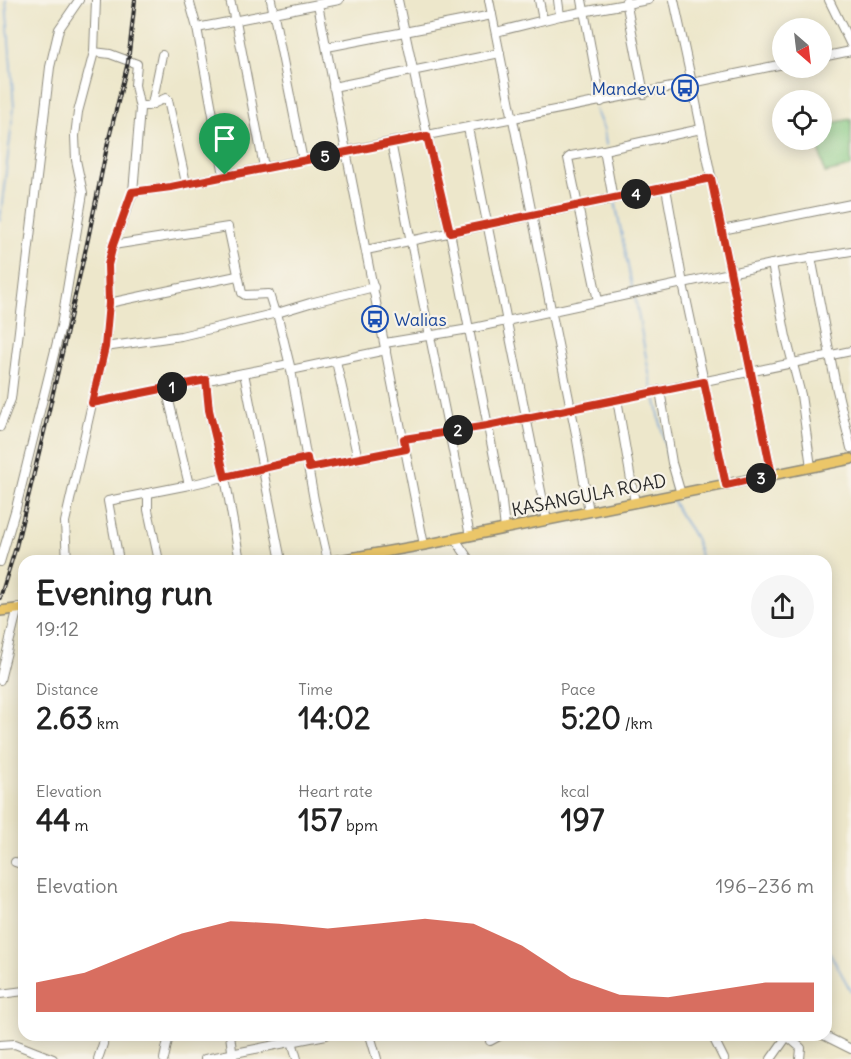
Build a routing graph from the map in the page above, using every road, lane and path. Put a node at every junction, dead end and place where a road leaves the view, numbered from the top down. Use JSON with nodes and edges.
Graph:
{"nodes":[{"id":1,"x":79,"y":0,"type":"edge"},
{"id":2,"x":96,"y":0,"type":"edge"},
{"id":3,"x":189,"y":0,"type":"edge"},
{"id":4,"x":230,"y":0,"type":"edge"},
{"id":5,"x":271,"y":0,"type":"edge"},
{"id":6,"x":339,"y":0,"type":"edge"},
{"id":7,"x":398,"y":0,"type":"edge"},
{"id":8,"x":489,"y":0,"type":"edge"},
{"id":9,"x":539,"y":0,"type":"edge"},
{"id":10,"x":558,"y":0,"type":"edge"},
{"id":11,"x":582,"y":0,"type":"edge"},
{"id":12,"x":648,"y":0,"type":"edge"},
{"id":13,"x":674,"y":0,"type":"edge"},
{"id":14,"x":829,"y":0,"type":"edge"},
{"id":15,"x":626,"y":2,"type":"edge"},
{"id":16,"x":316,"y":3,"type":"edge"},
{"id":17,"x":273,"y":12,"type":"junction"},
{"id":18,"x":584,"y":12,"type":"junction"},
{"id":19,"x":492,"y":15,"type":"junction"},
{"id":20,"x":560,"y":16,"type":"junction"},
{"id":21,"x":543,"y":20,"type":"junction"},
{"id":22,"x":236,"y":21,"type":"junction"},
{"id":23,"x":197,"y":28,"type":"junction"},
{"id":24,"x":404,"y":31,"type":"junction"},
{"id":25,"x":496,"y":32,"type":"junction"},
{"id":26,"x":851,"y":45,"type":"edge"},
{"id":27,"x":327,"y":47,"type":"junction"},
{"id":28,"x":851,"y":51,"type":"edge"},
{"id":29,"x":94,"y":52,"type":"junction"},
{"id":30,"x":500,"y":53,"type":"junction"},
{"id":31,"x":162,"y":55,"type":"dead end"},
{"id":32,"x":832,"y":55,"type":"edge"},
{"id":33,"x":772,"y":66,"type":"edge"},
{"id":34,"x":412,"y":69,"type":"junction"},
{"id":35,"x":692,"y":83,"type":"junction"},
{"id":36,"x":333,"y":87,"type":"junction"},
{"id":37,"x":644,"y":94,"type":"junction"},
{"id":38,"x":601,"y":102,"type":"junction"},
{"id":39,"x":152,"y":104,"type":"junction"},
{"id":40,"x":140,"y":106,"type":"junction"},
{"id":41,"x":512,"y":120,"type":"junction"},
{"id":42,"x":468,"y":128,"type":"junction"},
{"id":43,"x":701,"y":129,"type":"junction"},
{"id":44,"x":427,"y":136,"type":"junction"},
{"id":45,"x":391,"y":142,"type":"junction"},
{"id":46,"x":604,"y":150,"type":"junction"},
{"id":47,"x":346,"y":151,"type":"junction"},
{"id":48,"x":303,"y":161,"type":"junction"},
{"id":49,"x":264,"y":167,"type":"junction"},
{"id":50,"x":225,"y":175,"type":"junction"},
{"id":51,"x":711,"y":178,"type":"junction"},
{"id":52,"x":186,"y":183,"type":"junction"},
{"id":53,"x":666,"y":188,"type":"junction"},
{"id":54,"x":132,"y":192,"type":"junction"},
{"id":55,"x":613,"y":199,"type":"junction"},
{"id":56,"x":851,"y":204,"type":"edge"},
{"id":57,"x":579,"y":206,"type":"junction"},
{"id":58,"x":532,"y":216,"type":"junction"},
{"id":59,"x":487,"y":224,"type":"junction"},
{"id":60,"x":722,"y":230,"type":"junction"},
{"id":61,"x":450,"y":232,"type":"junction"},
{"id":62,"x":410,"y":240,"type":"junction"},
{"id":63,"x":113,"y":245,"type":"junction"},
{"id":64,"x":366,"y":250,"type":"junction"},
{"id":65,"x":851,"y":251,"type":"edge"},
{"id":66,"x":811,"y":257,"type":"junction"},
{"id":67,"x":772,"y":264,"type":"junction"},
{"id":68,"x":730,"y":274,"type":"junction"},
{"id":69,"x":237,"y":276,"type":"junction"},
{"id":70,"x":683,"y":284,"type":"junction"},
{"id":71,"x":374,"y":288,"type":"junction"},
{"id":72,"x":598,"y":301,"type":"junction"},
{"id":73,"x":109,"y":303,"type":"junction"},
{"id":74,"x":551,"y":310,"type":"junction"},
{"id":75,"x":276,"y":313,"type":"junction"},
{"id":76,"x":508,"y":320,"type":"junction"},
{"id":77,"x":469,"y":328,"type":"junction"},
{"id":78,"x":431,"y":336,"type":"junction"},
{"id":79,"x":105,"y":347,"type":"junction"},
{"id":80,"x":386,"y":347,"type":"junction"},
{"id":81,"x":851,"y":351,"type":"edge"},
{"id":82,"x":830,"y":355,"type":"junction"},
{"id":83,"x":336,"y":361,"type":"junction"},
{"id":84,"x":792,"y":363,"type":"junction"},
{"id":85,"x":290,"y":367,"type":"junction"},
{"id":86,"x":750,"y":371,"type":"junction"},
{"id":87,"x":244,"y":373,"type":"junction"},
{"id":88,"x":206,"y":380,"type":"junction"},
{"id":89,"x":704,"y":382,"type":"junction"},
{"id":90,"x":166,"y":388,"type":"junction"},
{"id":91,"x":660,"y":390,"type":"junction"},
{"id":92,"x":618,"y":399,"type":"junction"},
{"id":93,"x":92,"y":403,"type":"junction"},
{"id":94,"x":570,"y":409,"type":"junction"},
{"id":95,"x":526,"y":417,"type":"junction"},
{"id":96,"x":487,"y":426,"type":"junction"},
{"id":97,"x":0,"y":427,"type":"edge"},
{"id":98,"x":448,"y":432,"type":"junction"},
{"id":99,"x":404,"y":439,"type":"junction"},
{"id":100,"x":851,"y":448,"type":"edge"},
{"id":101,"x":406,"y":449,"type":"junction"},
{"id":102,"x":307,"y":458,"type":"junction"},
{"id":103,"x":358,"y":459,"type":"junction"},
{"id":104,"x":851,"y":459,"type":"edge"},
{"id":105,"x":811,"y":467,"type":"junction"},
{"id":106,"x":309,"y":468,"type":"junction"},
{"id":107,"x":262,"y":469,"type":"junction"},
{"id":108,"x":772,"y":475,"type":"junction"},
{"id":109,"x":225,"y":477,"type":"junction"},
{"id":110,"x":189,"y":485,"type":"junction"},
{"id":111,"x":726,"y":485,"type":"junction"},
{"id":112,"x":148,"y":494,"type":"junction"},
{"id":113,"x":681,"y":494,"type":"junction"},
{"id":114,"x":635,"y":503,"type":"junction"},
{"id":115,"x":589,"y":512,"type":"junction"},
{"id":116,"x":547,"y":520,"type":"junction"},
{"id":117,"x":506,"y":529,"type":"junction"},
{"id":118,"x":470,"y":536,"type":"junction"},
{"id":119,"x":455,"y":539,"type":"junction"},
{"id":120,"x":424,"y":545,"type":"junction"},
{"id":121,"x":67,"y":555,"type":"edge"},
{"id":122,"x":118,"y":555,"type":"edge"},
{"id":123,"x":158,"y":555,"type":"edge"},
{"id":124,"x":239,"y":555,"type":"edge"},
{"id":125,"x":280,"y":555,"type":"edge"},
{"id":126,"x":327,"y":555,"type":"edge"},
{"id":127,"x":367,"y":555,"type":"edge"},
{"id":128,"x":466,"y":555,"type":"edge"},
{"id":129,"x":0,"y":562,"type":"edge"},
{"id":130,"x":18,"y":608,"type":"edge"},
{"id":131,"x":0,"y":611,"type":"edge"},
{"id":132,"x":18,"y":618,"type":"edge"},
{"id":133,"x":0,"y":681,"type":"edge"},
{"id":134,"x":15,"y":862,"type":"dead end"},
{"id":135,"x":18,"y":863,"type":"edge"},
{"id":136,"x":18,"y":992,"type":"edge"},
{"id":137,"x":0,"y":994,"type":"edge"},
{"id":138,"x":832,"y":1040,"type":"edge"},
{"id":139,"x":103,"y":1041,"type":"edge"},
{"id":140,"x":168,"y":1041,"type":"edge"},
{"id":141,"x":231,"y":1041,"type":"edge"},
{"id":142,"x":281,"y":1041,"type":"edge"},
{"id":143,"x":291,"y":1041,"type":"edge"},
{"id":144,"x":372,"y":1041,"type":"edge"},
{"id":145,"x":715,"y":1041,"type":"edge"},
{"id":146,"x":784,"y":1041,"type":"edge"},
{"id":147,"x":793,"y":1041,"type":"edge"},
{"id":148,"x":0,"y":1045,"type":"edge"},
{"id":149,"x":851,"y":1049,"type":"edge"},
{"id":150,"x":232,"y":1057,"type":"edge"},
{"id":151,"x":53,"y":1059,"type":"edge"},
{"id":152,"x":98,"y":1059,"type":"edge"},
{"id":153,"x":166,"y":1059,"type":"edge"},
{"id":154,"x":205,"y":1059,"type":"edge"},
{"id":155,"x":297,"y":1059,"type":"edge"},
{"id":156,"x":377,"y":1059,"type":"edge"},
{"id":157,"x":723,"y":1059,"type":"edge"},
{"id":158,"x":771,"y":1059,"type":"edge"},
{"id":159,"x":800,"y":1059,"type":"edge"}],
"edges":[{"from":1,"to":97,"type":"street"},
{"from":2,"to":29,"type":"street"},
{"from":3,"to":23,"type":"street"},
{"from":4,"to":22,"type":"street"},
{"from":5,"to":17,"type":"street"},
{"from":6,"to":16,"type":"street"},
{"from":7,"to":24,"type":"street"},
{"from":8,"to":19,"type":"street"},
{"from":9,"to":21,"type":"street"},
{"from":10,"to":20,"type":"street"},
{"from":11,"to":18,"type":"street"},
{"from":12,"to":15,"type":"street"},
{"from":13,"to":35,"type":"street"},
{"from":14,"to":26,"type":"street"},
{"from":15,"to":18,"type":"street"},
{"from":15,"to":37,"type":"street"},
{"from":16,"to":17,"type":"street"},
{"from":16,"to":27,"type":"street"},
{"from":17,"to":22,"type":"street"},
{"from":17,"to":48,"type":"street"},
{"from":18,"to":20,"type":"street"},
{"from":18,"to":38,"type":"street"},
{"from":19,"to":24,"type":"street"},
{"from":19,"to":25,"type":"street"},
{"from":20,"to":21,"type":"street"},
{"from":21,"to":25,"type":"street"},
{"from":22,"to":23,"type":"street"},
{"from":22,"to":49,"type":"street"},
{"from":23,"to":50,"type":"street"},
{"from":24,"to":27,"type":"street"},
{"from":24,"to":34,"type":"street"},
{"from":25,"to":30,"type":"street"},
{"from":27,"to":36,"type":"street"},
{"from":28,"to":32,"type":"street"},
{"from":29,"to":40,"type":"street"},
{"from":29,"to":129,"type":"street"},
{"from":30,"to":34,"type":"street"},
{"from":30,"to":41,"type":"street"},
{"from":31,"to":39,"type":"street"},
{"from":33,"to":35,"type":"street"},
{"from":34,"to":36,"type":"street"},
{"from":34,"to":44,"type":"street"},
{"from":35,"to":37,"type":"street"},
{"from":35,"to":43,"type":"street"},
{"from":36,"to":47,"type":"street"},
{"from":37,"to":38,"type":"street"},
{"from":38,"to":41,"type":"street"},
{"from":39,"to":40,"type":"street"},
{"from":39,"to":52,"type":"street"},
{"from":40,"to":54,"type":"street"},
{"from":41,"to":42,"type":"street"},
{"from":41,"to":58,"type":"street"},
{"from":42,"to":44,"type":"street"},
{"from":42,"to":59,"type":"street"},
{"from":43,"to":46,"type":"street"},
{"from":43,"to":51,"type":"street"},
{"from":44,"to":45,"type":"street"},
{"from":44,"to":61,"type":"street"},
{"from":45,"to":47,"type":"street"},
{"from":45,"to":62,"type":"street"},
{"from":46,"to":55,"type":"street"},
{"from":46,"to":57,"type":"street"},
{"from":47,"to":48,"type":"street"},
{"from":47,"to":64,"type":"street"},
{"from":48,"to":49,"type":"street"},
{"from":49,"to":50,"type":"street"},
{"from":50,"to":52,"type":"street"},
{"from":51,"to":53,"type":"street"},
{"from":51,"to":60,"type":"street"},
{"from":52,"to":54,"type":"street"},
{"from":53,"to":55,"type":"street"},
{"from":53,"to":70,"type":"street"},
{"from":54,"to":63,"type":"street"},
{"from":55,"to":57,"type":"street"},
{"from":56,"to":60,"type":"street"},
{"from":57,"to":58,"type":"street"},
{"from":57,"to":72,"type":"street"},
{"from":58,"to":59,"type":"street"},
{"from":58,"to":74,"type":"street"},
{"from":59,"to":61,"type":"street"},
{"from":59,"to":76,"type":"street"},
{"from":60,"to":68,"type":"street"},
{"from":61,"to":62,"type":"street"},
{"from":61,"to":77,"type":"street"},
{"from":62,"to":64,"type":"street"},
{"from":62,"to":78,"type":"street"},
{"from":63,"to":69,"type":"street"},
{"from":63,"to":73,"type":"street"},
{"from":64,"to":71,"type":"street"},
{"from":65,"to":66,"type":"street"},
{"from":66,"to":67,"type":"street"},
{"from":66,"to":82,"type":"street"},
{"from":67,"to":68,"type":"street"},
{"from":67,"to":84,"type":"street"},
{"from":68,"to":70,"type":"street"},
{"from":68,"to":86,"type":"street"},
{"from":69,"to":73,"type":"street"},
{"from":69,"to":75,"type":"street"},
{"from":70,"to":72,"type":"street"},
{"from":70,"to":89,"type":"street"},
{"from":71,"to":75,"type":"street"},
{"from":71,"to":80,"type":"street"},
{"from":72,"to":74,"type":"street"},
{"from":73,"to":79,"type":"street"},
{"from":74,"to":76,"type":"street"},
{"from":74,"to":94,"type":"street"},
{"from":75,"to":79,"type":"street"},
{"from":75,"to":85,"type":"street"},
{"from":76,"to":77,"type":"street"},
{"from":76,"to":95,"type":"street"},
{"from":77,"to":78,"type":"street"},
{"from":77,"to":96,"type":"street"},
{"from":78,"to":80,"type":"street"},
{"from":78,"to":98,"type":"street"},
{"from":79,"to":93,"type":"street"},
{"from":80,"to":83,"type":"street"},
{"from":80,"to":99,"type":"street"},
{"from":81,"to":82,"type":"street"},
{"from":82,"to":84,"type":"street"},
{"from":82,"to":100,"type":"street"},
{"from":83,"to":85,"type":"street"},
{"from":83,"to":103,"type":"street"},
{"from":84,"to":86,"type":"street"},
{"from":84,"to":105,"type":"street"},
{"from":85,"to":87,"type":"street"},
{"from":85,"to":102,"type":"street"},
{"from":86,"to":89,"type":"street"},
{"from":86,"to":108,"type":"street"},
{"from":87,"to":88,"type":"street"},
{"from":87,"to":107,"type":"street"},
{"from":88,"to":90,"type":"street"},
{"from":88,"to":109,"type":"street"},
{"from":89,"to":91,"type":"street"},
{"from":89,"to":111,"type":"street"},
{"from":90,"to":93,"type":"street"},
{"from":90,"to":110,"type":"street"},
{"from":91,"to":92,"type":"street"},
{"from":91,"to":113,"type":"street"},
{"from":92,"to":94,"type":"street"},
{"from":92,"to":114,"type":"street"},
{"from":93,"to":121,"type":"street"},
{"from":94,"to":95,"type":"street"},
{"from":94,"to":115,"type":"street"},
{"from":95,"to":96,"type":"street"},
{"from":95,"to":116,"type":"street"},
{"from":96,"to":98,"type":"street"},
{"from":96,"to":117,"type":"street"},
{"from":98,"to":99,"type":"street"},
{"from":98,"to":118,"type":"street"},
{"from":99,"to":101,"type":"street"},
{"from":101,"to":103,"type":"street"},
{"from":101,"to":120,"type":"street"},
{"from":102,"to":106,"type":"street"},
{"from":102,"to":107,"type":"street"},
{"from":103,"to":106,"type":"street"},
{"from":104,"to":105,"type":"main road","name":"KASANGULA ROAD"},
{"from":105,"to":108,"type":"main road","name":"KASANGULA ROAD"},
{"from":106,"to":126,"type":"street"},
{"from":107,"to":109,"type":"street"},
{"from":107,"to":125,"type":"street"},
{"from":108,"to":111,"type":"main road","name":"KASANGULA ROAD"},
{"from":109,"to":110,"type":"street"},
{"from":109,"to":124,"type":"street"},
{"from":110,"to":112,"type":"street"},
{"from":111,"to":113,"type":"main road","name":"KASANGULA ROAD"},
{"from":112,"to":122,"type":"street"},
{"from":112,"to":123,"type":"street"},
{"from":113,"to":114,"type":"main road","name":"KASANGULA ROAD"},
{"from":114,"to":115,"type":"main road","name":"KASANGULA ROAD"},
{"from":115,"to":116,"type":"main road","name":"KASANGULA ROAD"},
{"from":116,"to":117,"type":"main road","name":"KASANGULA ROAD"},
{"from":117,"to":118,"type":"main road","name":"KASANGULA ROAD"},
{"from":118,"to":119,"type":"main road","name":"KASANGULA ROAD"},
{"from":119,"to":120,"type":"main road","name":"KASANGULA ROAD"},
{"from":119,"to":128,"type":"street"},
{"from":120,"to":127,"type":"main road","name":"KASANGULA ROAD"},
{"from":130,"to":131,"type":"main road"},
{"from":132,"to":133,"type":"street"},
{"from":134,"to":135,"type":"street"},
{"from":136,"to":137,"type":"street"},
{"from":138,"to":149,"type":"street"},
{"from":139,"to":152,"type":"street"},
{"from":140,"to":153,"type":"street"},
{"from":141,"to":150,"type":"street"},
{"from":142,"to":150,"type":"street"},
{"from":143,"to":155,"type":"street"},
{"from":144,"to":156,"type":"street"},
{"from":145,"to":157,"type":"street"},
{"from":146,"to":158,"type":"street"},
{"from":147,"to":159,"type":"street"},
{"from":148,"to":151,"type":"street"},
{"from":150,"to":154,"type":"street"}]}
